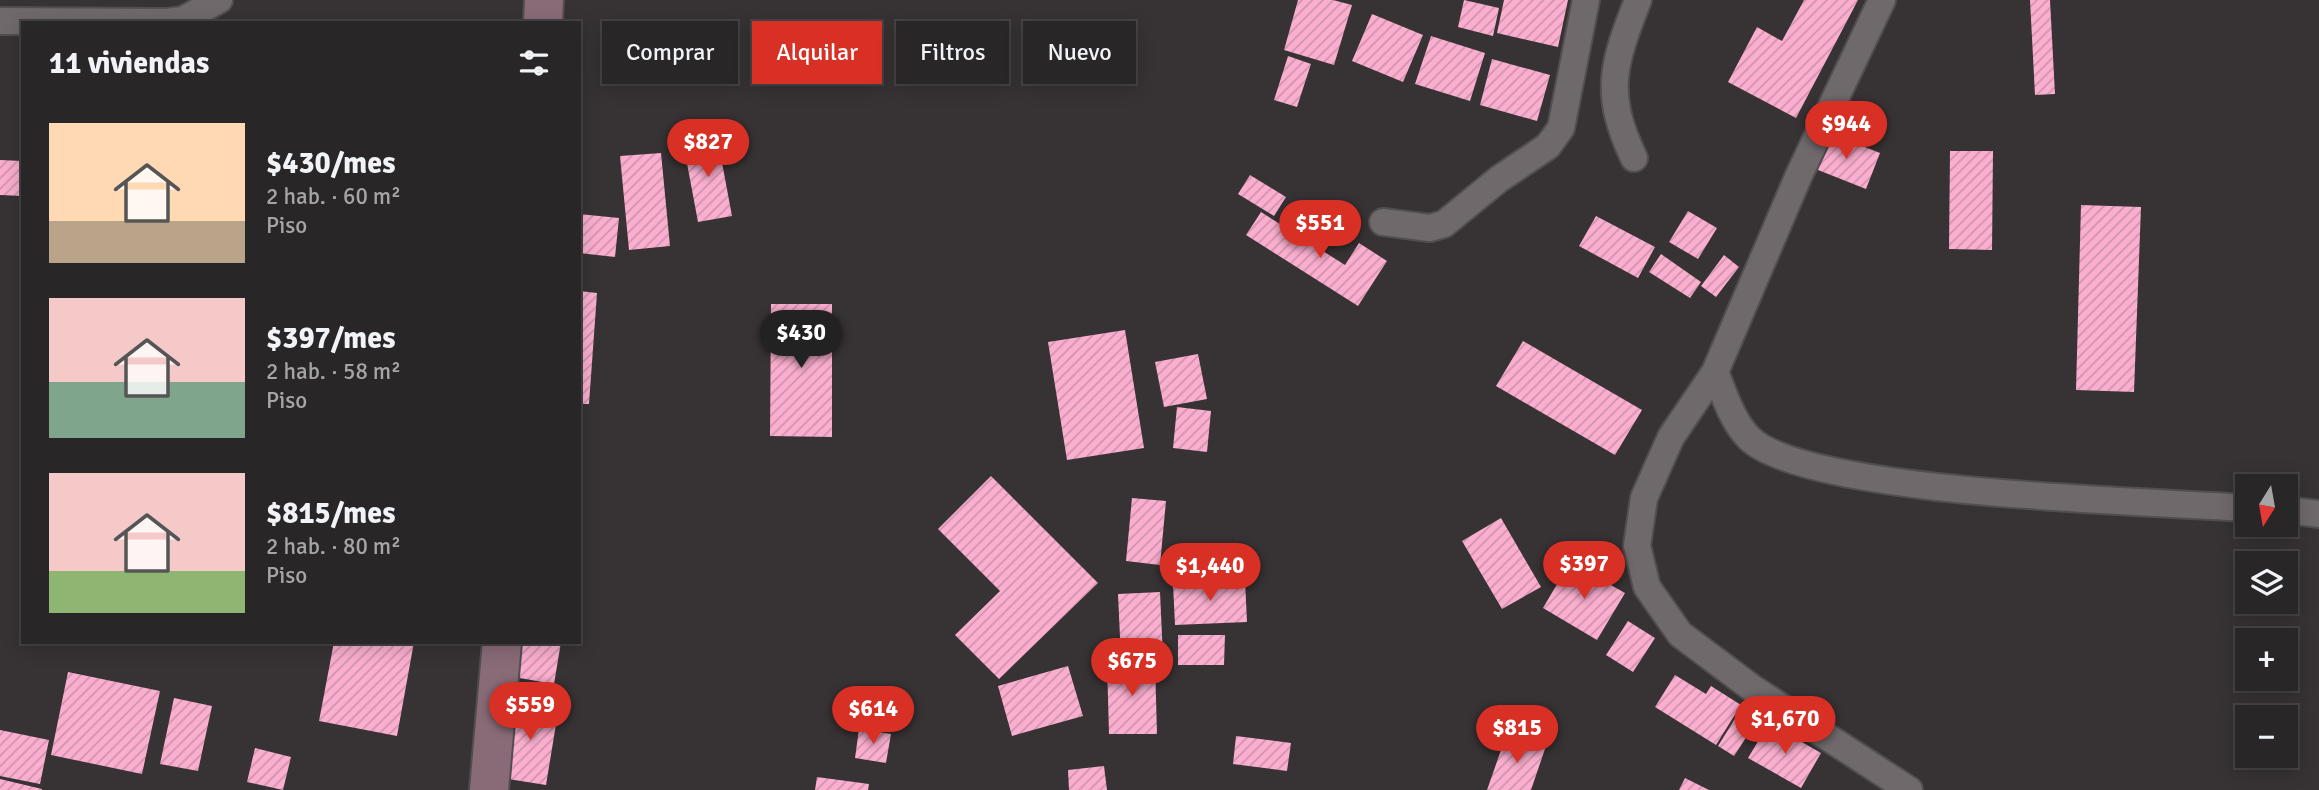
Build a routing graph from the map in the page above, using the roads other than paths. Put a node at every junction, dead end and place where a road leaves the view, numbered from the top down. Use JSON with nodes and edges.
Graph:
{"nodes":[{"id":1,"x":219,"y":0,"type":"edge"},
{"id":2,"x":544,"y":0,"type":"edge"},
{"id":3,"x":1586,"y":0,"type":"edge"},
{"id":4,"x":1638,"y":0,"type":"edge"},
{"id":5,"x":1882,"y":0,"type":"edge"},
{"id":6,"x":0,"y":21,"type":"edge"},
{"id":7,"x":21,"y":21,"type":"edge"},
{"id":8,"x":175,"y":21,"type":"edge"},
{"id":9,"x":543,"y":21,"type":"edge"},
{"id":10,"x":1634,"y":158,"type":"dead end"},
{"id":11,"x":1383,"y":222,"type":"dead end"},
{"id":12,"x":1715,"y":372,"type":"junction"},
{"id":13,"x":2235,"y":507,"type":"edge"},
{"id":14,"x":2298,"y":511,"type":"edge"},
{"id":15,"x":2319,"y":514,"type":"edge"},
{"id":16,"x":502,"y":644,"type":"edge"},
{"id":17,"x":489,"y":790,"type":"edge"},
{"id":18,"x":1909,"y":790,"type":"edge"}],
"edges":[{"from":1,"to":8,"type":"street"},
{"from":2,"to":9,"type":"main road"},
{"from":3,"to":11,"type":"street"},
{"from":4,"to":10,"type":"street"},
{"from":5,"to":12,"type":"street"},
{"from":6,"to":7,"type":"street"},
{"from":12,"to":13,"type":"street"},
{"from":12,"to":18,"type":"street"},
{"from":14,"to":15,"type":"street"},
{"from":16,"to":17,"type":"main road"}]}
